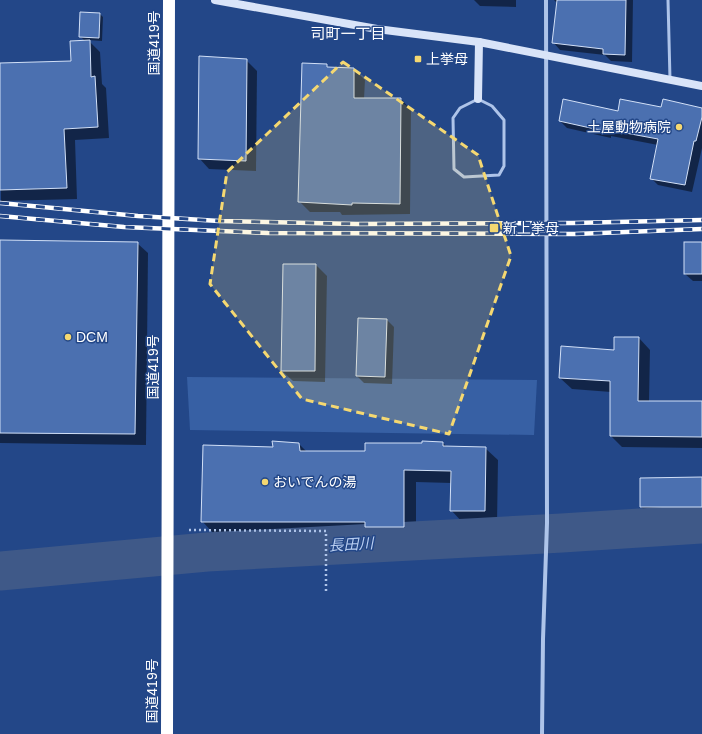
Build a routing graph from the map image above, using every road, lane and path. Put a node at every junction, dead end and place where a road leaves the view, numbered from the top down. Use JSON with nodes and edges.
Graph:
{"nodes":[{"id":1,"x":169,"y":0,"type":"edge"},
{"id":2,"x":215,"y":0,"type":"edge"},
{"id":3,"x":546,"y":0,"type":"edge"},
{"id":4,"x":668,"y":0,"type":"edge"},
{"id":5,"x":479,"y":42,"type":"junction"},
{"id":6,"x":545,"y":54,"type":"junction"},
{"id":7,"x":670,"y":80,"type":"junction"},
{"id":8,"x":702,"y":86,"type":"edge"},
{"id":9,"x":478,"y":99,"type":"junction"},
{"id":10,"x":189,"y":530,"type":"dead end"},
{"id":11,"x":326,"y":592,"type":"dead end"},
{"id":12,"x":167,"y":734,"type":"edge"},
{"id":13,"x":542,"y":734,"type":"edge"}],
"edges":[{"from":1,"to":12,"type":"highway","name":"国道419号"},
{"from":2,"to":5,"type":"street"},
{"from":3,"to":6,"type":"street"},
{"from":4,"to":7,"type":"lane"},
{"from":5,"to":6,"type":"street"},
{"from":5,"to":9,"type":"street"},
{"from":6,"to":7,"type":"street"},
{"from":6,"to":13,"type":"street"},
{"from":7,"to":8,"type":"street"},
{"from":9,"to":9,"type":"lane"},
{"from":10,"to":11,"type":"path"}]}
